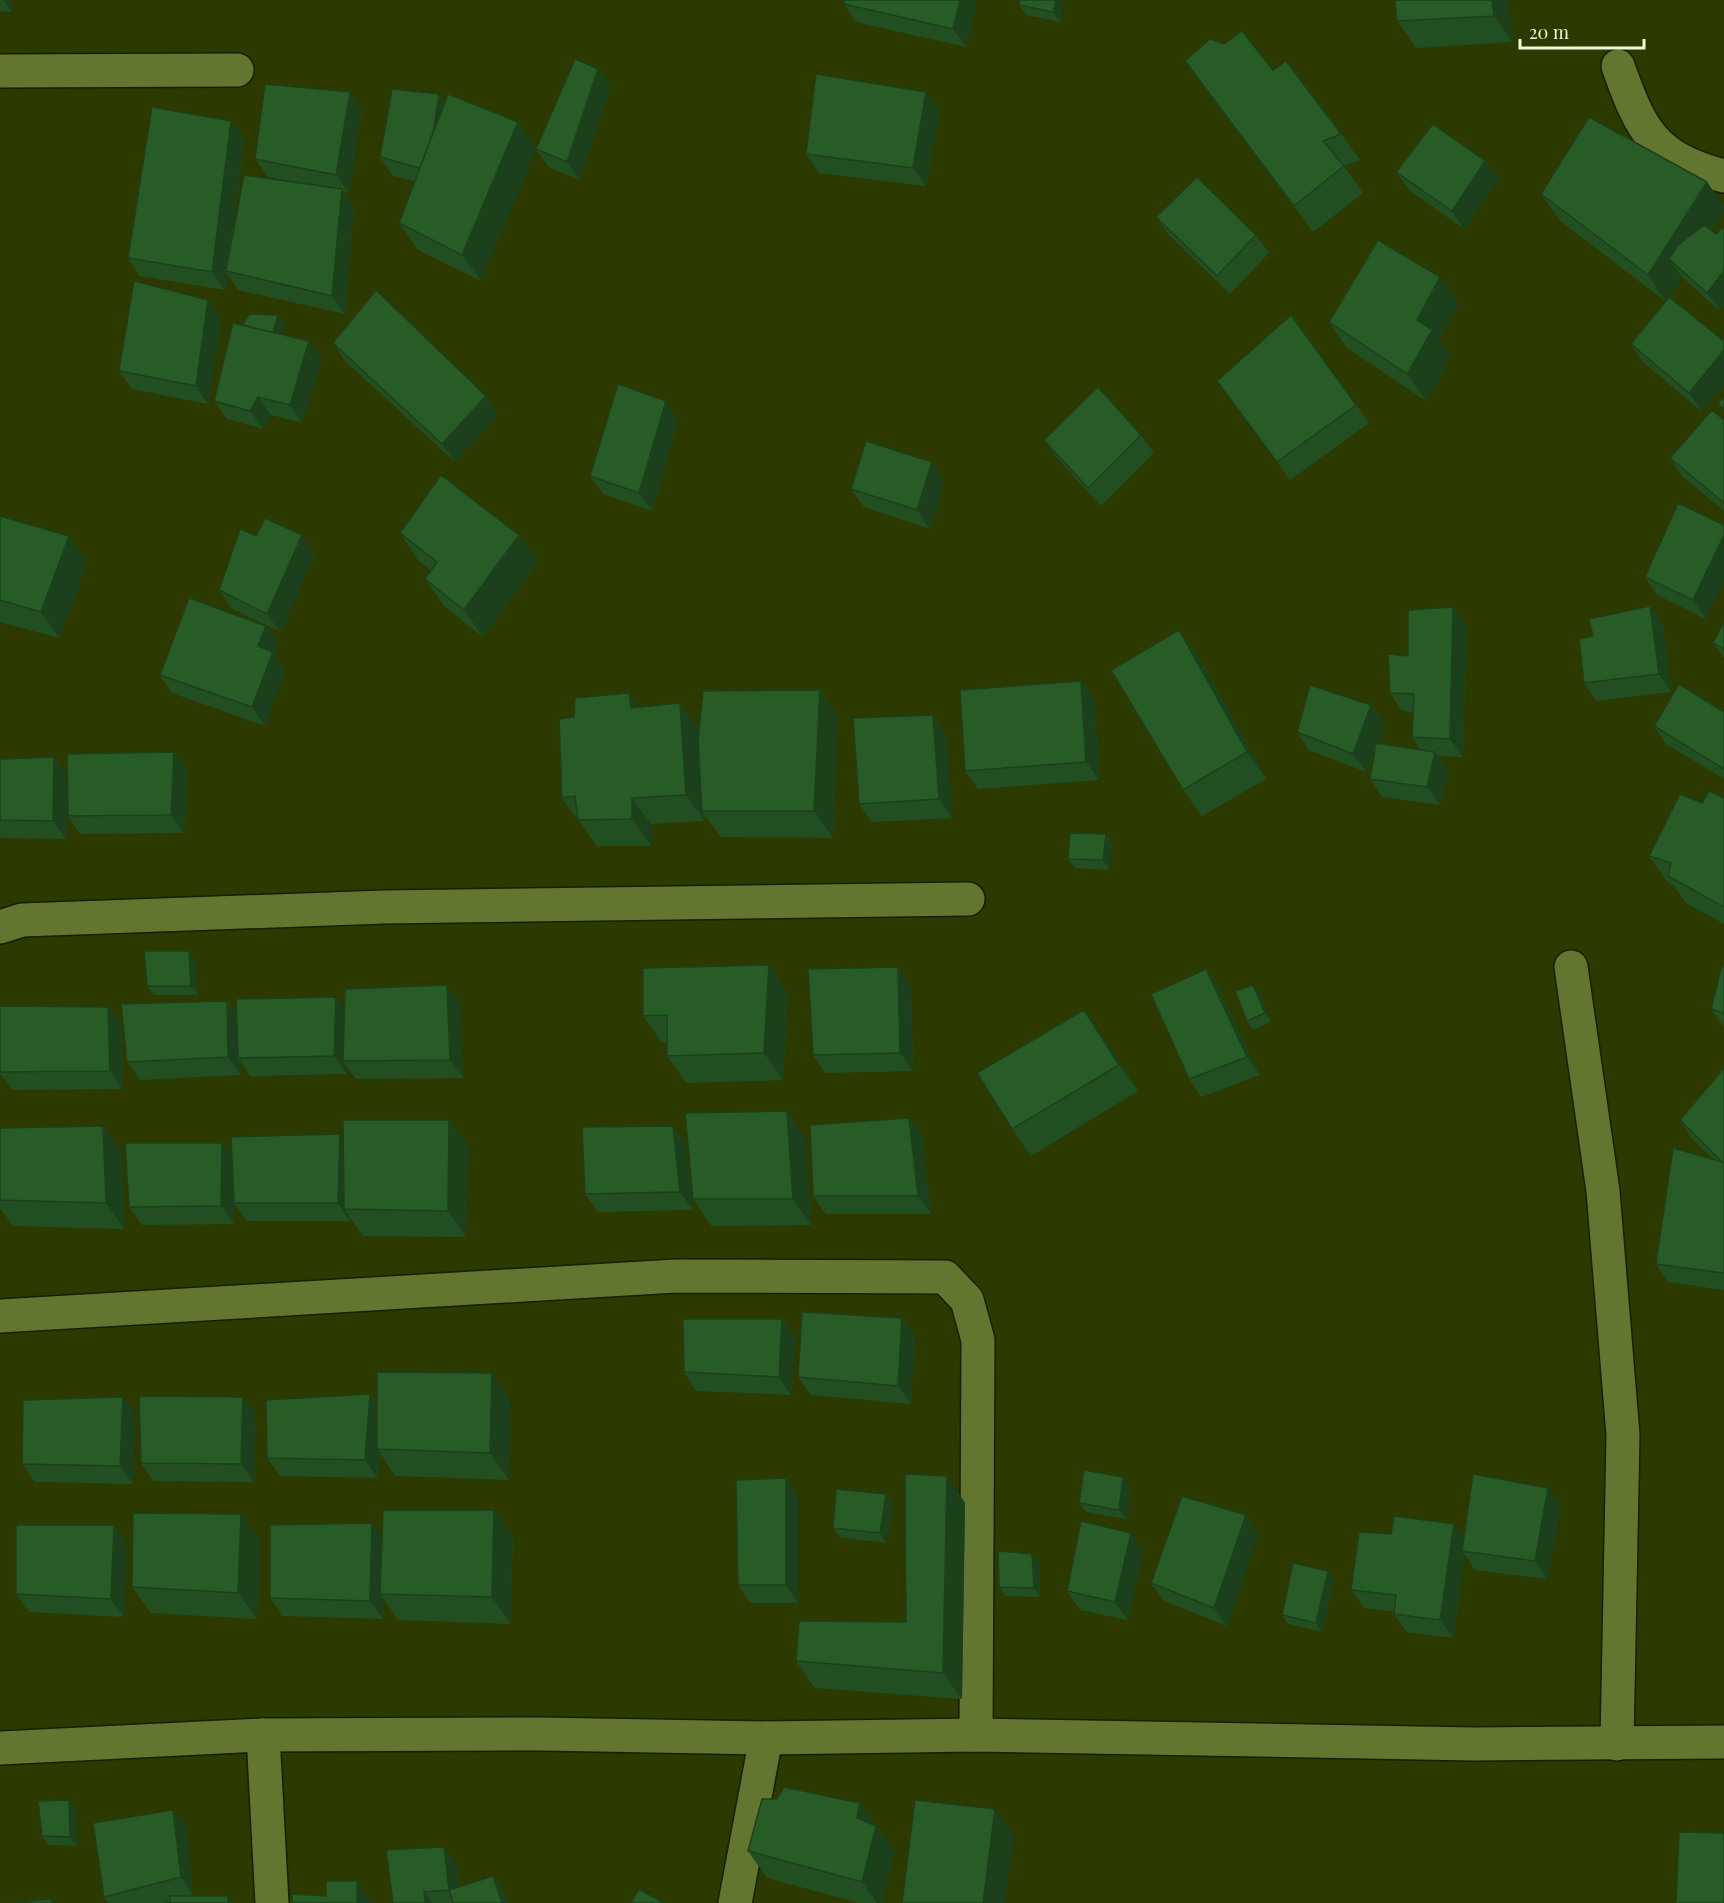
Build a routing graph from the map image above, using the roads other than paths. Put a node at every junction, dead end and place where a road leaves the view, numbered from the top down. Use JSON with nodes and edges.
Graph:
{"nodes":[{"id":1,"x":1618,"y":66,"type":"dead end"},
{"id":2,"x":237,"y":70,"type":"dead end"},
{"id":3,"x":0,"y":71,"type":"edge"},
{"id":4,"x":1724,"y":176,"type":"edge"},
{"id":5,"x":968,"y":898,"type":"dead end"},
{"id":6,"x":0,"y":927,"type":"edge"},
{"id":7,"x":1571,"y":967,"type":"dead end"},
{"id":8,"x":0,"y":1316,"type":"edge"},
{"id":9,"x":976,"y":1735,"type":"junction"},
{"id":10,"x":263,"y":1736,"type":"junction"},
{"id":11,"x":766,"y":1738,"type":"junction"},
{"id":12,"x":1724,"y":1742,"type":"edge"},
{"id":13,"x":1617,"y":1744,"type":"junction"},
{"id":14,"x":0,"y":1748,"type":"edge"},
{"id":15,"x":272,"y":1903,"type":"edge"},
{"id":16,"x":735,"y":1903,"type":"edge"}],
"edges":[{"from":1,"to":4,"type":"street"},
{"from":2,"to":3,"type":"street"},
{"from":5,"to":6,"type":"street"},
{"from":7,"to":13,"type":"street"},
{"from":8,"to":9,"type":"street"},
{"from":9,"to":11,"type":"street"},
{"from":9,"to":13,"type":"street"},
{"from":10,"to":11,"type":"street"},
{"from":10,"to":14,"type":"street"},
{"from":10,"to":15,"type":"street"},
{"from":11,"to":16,"type":"street"},
{"from":12,"to":13,"type":"street"}]}
